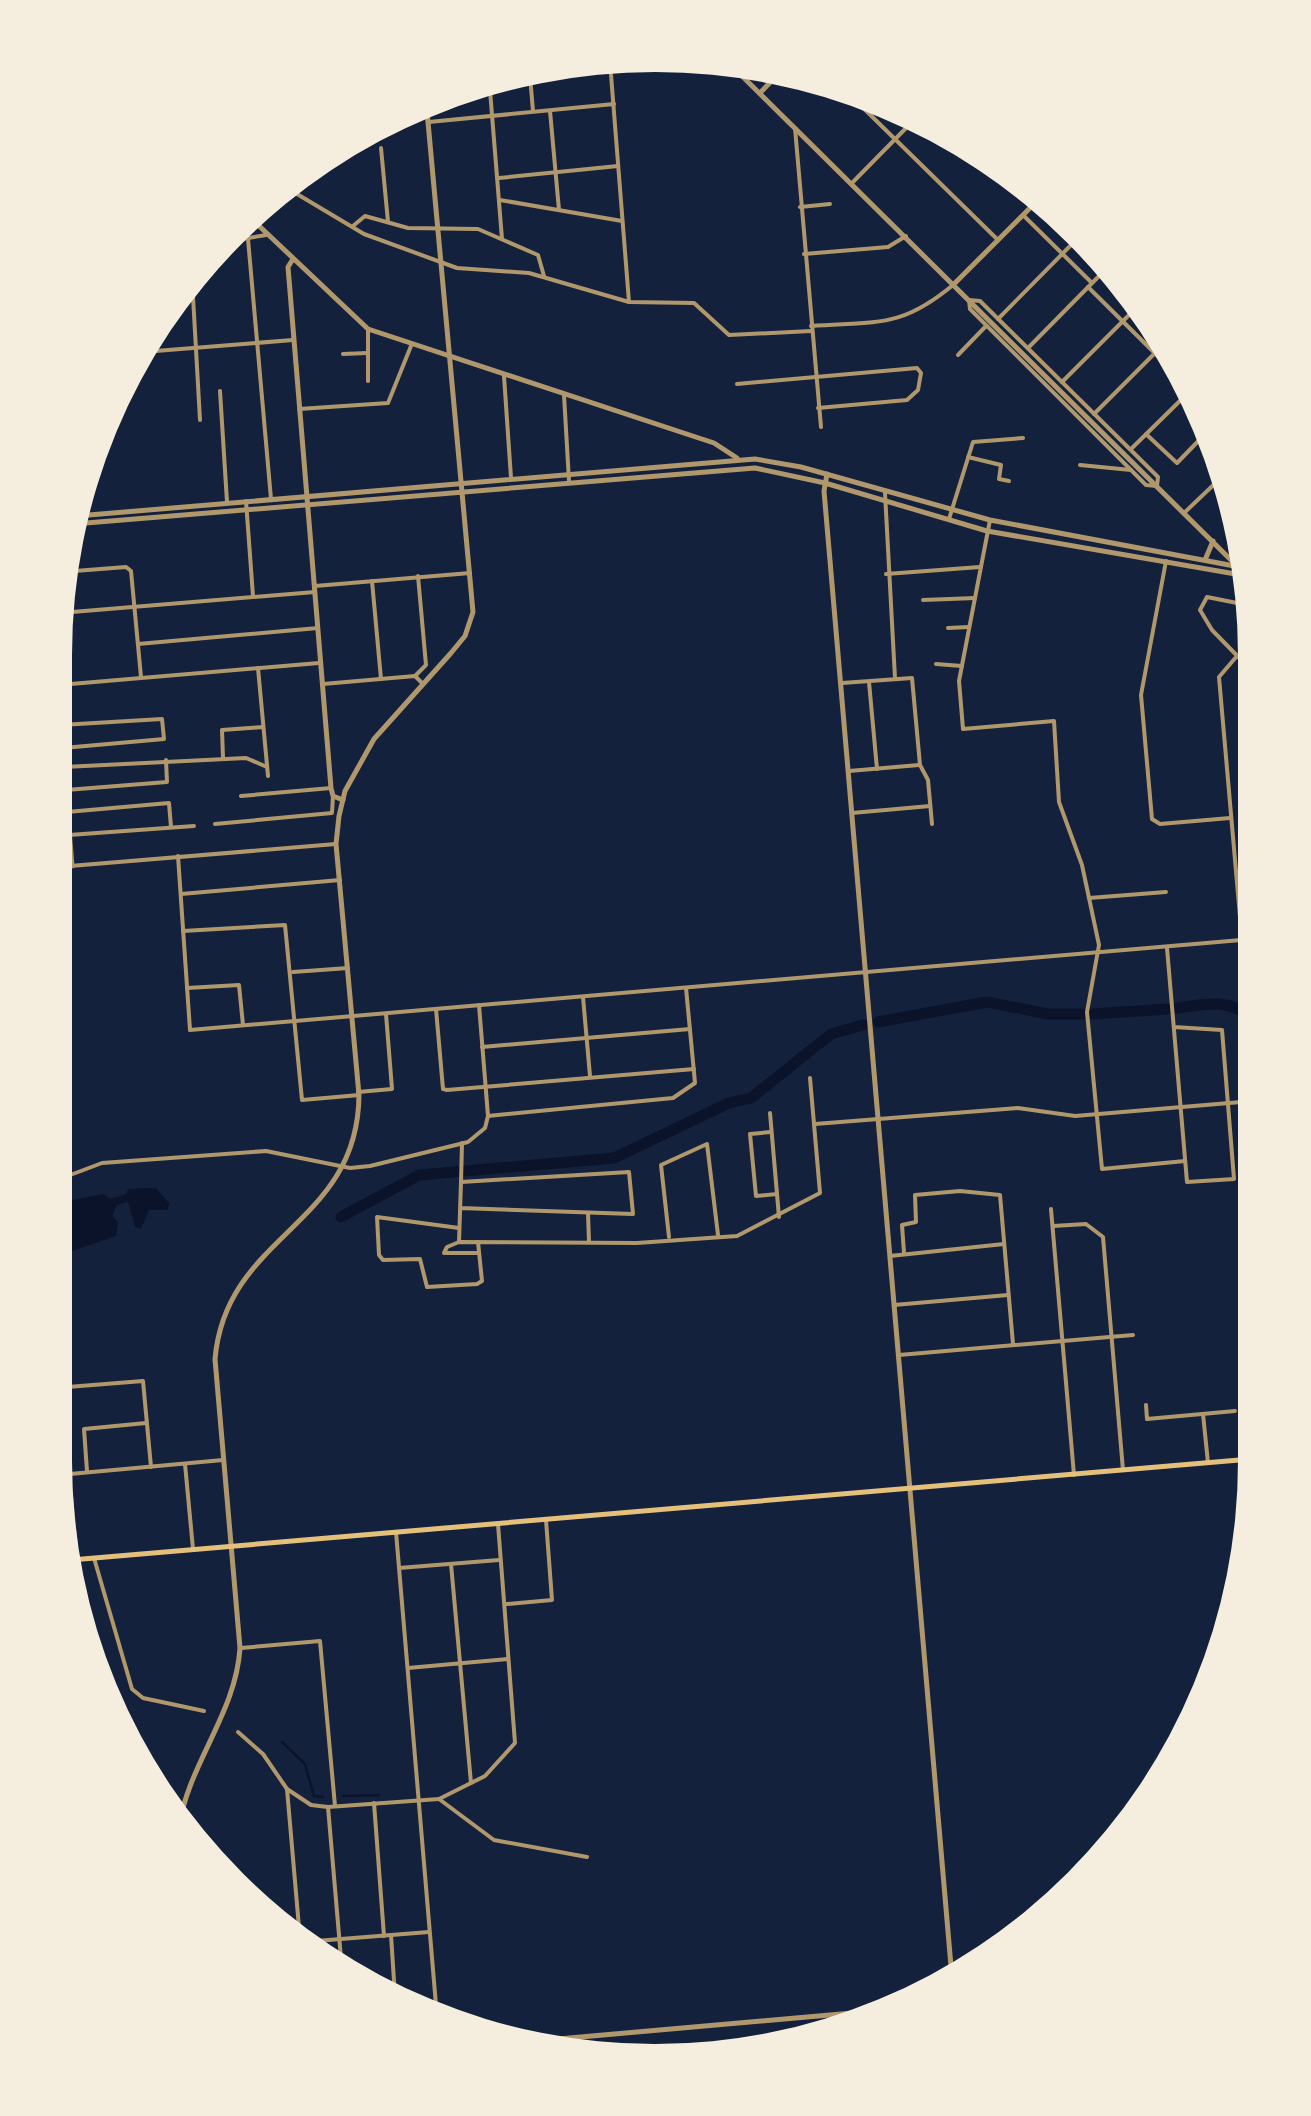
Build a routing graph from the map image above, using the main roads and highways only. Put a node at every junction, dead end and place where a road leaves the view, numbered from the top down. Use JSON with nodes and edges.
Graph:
{"nodes":[{"id":1,"x":1238,"y":1460,"type":"edge"},
{"id":2,"x":81,"y":1559,"type":"edge"}],
"edges":[{"from":1,"to":2,"type":"main road"}]}
